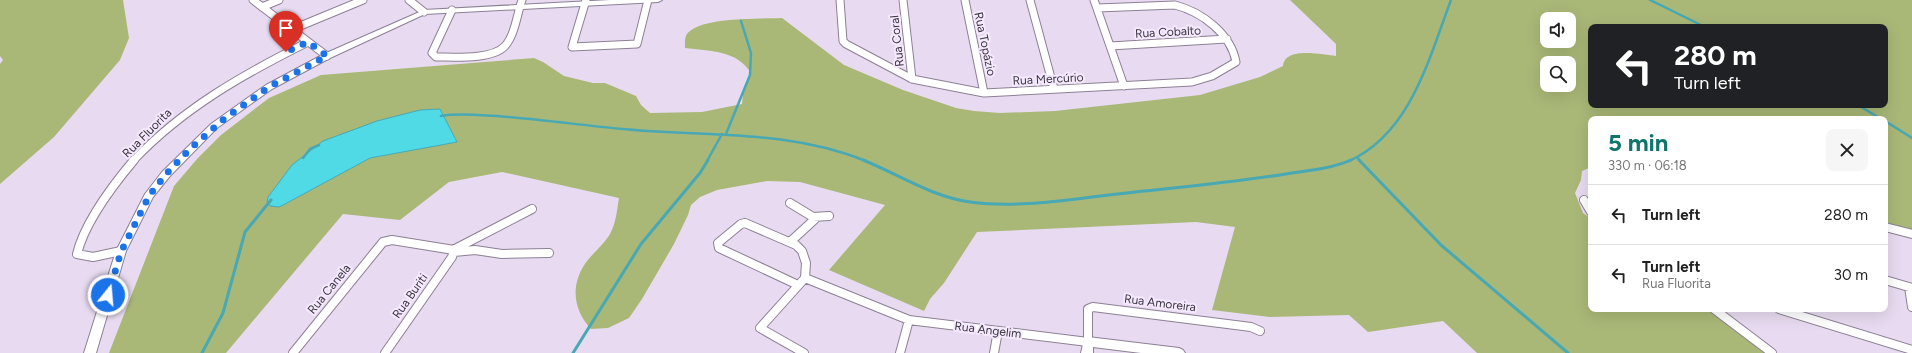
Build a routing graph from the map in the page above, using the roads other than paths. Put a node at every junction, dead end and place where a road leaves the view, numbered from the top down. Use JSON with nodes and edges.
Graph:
{"nodes":[{"id":1,"x":253,"y":0,"type":"edge"},
{"id":2,"x":279,"y":0,"type":"edge"},
{"id":3,"x":363,"y":0,"type":"edge"},
{"id":4,"x":409,"y":0,"type":"edge"},
{"id":5,"x":648,"y":0,"type":"edge"},
{"id":6,"x":658,"y":0,"type":"edge"},
{"id":7,"x":840,"y":0,"type":"edge"},
{"id":8,"x":903,"y":0,"type":"edge"},
{"id":9,"x":965,"y":0,"type":"edge"},
{"id":10,"x":1030,"y":0,"type":"edge"},
{"id":11,"x":1094,"y":0,"type":"edge"},
{"id":12,"x":586,"y":2,"type":"edge"},
{"id":13,"x":521,"y":3,"type":"edge"},
{"id":14,"x":1144,"y":3,"type":"edge"},
{"id":15,"x":262,"y":7,"type":"junction"},
{"id":16,"x":1097,"y":8,"type":"junction"},
{"id":17,"x":452,"y":10,"type":"junction"},
{"id":18,"x":424,"y":12,"type":"junction"},
{"id":19,"x":293,"y":29,"type":"junction"},
{"id":20,"x":1227,"y":39,"type":"junction"},
{"id":21,"x":308,"y":42,"type":"junction"},
{"id":22,"x":1110,"y":46,"type":"junction"},
{"id":23,"x":327,"y":56,"type":"junction"},
{"id":24,"x":912,"y":79,"type":"junction"},
{"id":25,"x":1124,"y":86,"type":"junction"},
{"id":26,"x":1054,"y":89,"type":"junction"},
{"id":27,"x":984,"y":93,"type":"junction"},
{"id":28,"x":790,"y":203,"type":"dead end"},
{"id":29,"x":532,"y":209,"type":"dead end"},
{"id":30,"x":829,"y":216,"type":"dead end"},
{"id":31,"x":815,"y":219,"type":"junction"},
{"id":32,"x":1888,"y":228,"type":"edge"},
{"id":33,"x":1912,"y":234,"type":"edge"},
{"id":34,"x":790,"y":242,"type":"junction"},
{"id":35,"x":454,"y":251,"type":"junction"},
{"id":36,"x":121,"y":252,"type":"junction"},
{"id":37,"x":550,"y":253,"type":"dead end"},
{"id":38,"x":805,"y":278,"type":"junction"},
{"id":39,"x":1888,"y":281,"type":"edge"},
{"id":40,"x":798,"y":285,"type":"junction"},
{"id":41,"x":1910,"y":287,"type":"edge"},
{"id":42,"x":1912,"y":307,"type":"edge"},
{"id":43,"x":1718,"y":312,"type":"edge"},
{"id":44,"x":1789,"y":312,"type":"edge"},
{"id":45,"x":909,"y":320,"type":"junction"},
{"id":46,"x":998,"y":331,"type":"junction"},
{"id":47,"x":1260,"y":331,"type":"dead end"},
{"id":48,"x":1087,"y":348,"type":"edge"},
{"id":49,"x":1912,"y":350,"type":"edge"},
{"id":50,"x":90,"y":353,"type":"edge"},
{"id":51,"x":294,"y":353,"type":"edge"},
{"id":52,"x":385,"y":353,"type":"edge"},
{"id":53,"x":804,"y":353,"type":"edge"},
{"id":54,"x":900,"y":353,"type":"edge"},
{"id":55,"x":994,"y":353,"type":"edge"},
{"id":56,"x":1179,"y":353,"type":"edge"},
{"id":57,"x":1772,"y":353,"type":"edge"}],
"edges":[{"from":1,"to":15,"type":"street"},
{"from":2,"to":15,"type":"street"},
{"from":3,"to":19,"type":"street"},
{"from":4,"to":18,"type":"street"},
{"from":5,"to":6,"type":"street"},
{"from":5,"to":12,"type":"street"},
{"from":5,"to":12,"type":"street"},
{"from":7,"to":24,"type":"street","name":"Rua Mercúrio"},
{"from":8,"to":24,"type":"street","name":"Rua Coral"},
{"from":9,"to":27,"type":"street","name":"Rua Topázio"},
{"from":10,"to":26,"type":"street"},
{"from":11,"to":16,"type":"street"},
{"from":12,"to":13,"type":"street"},
{"from":13,"to":17,"type":"street"},
{"from":13,"to":17,"type":"street"},
{"from":14,"to":16,"type":"street"},
{"from":14,"to":20,"type":"street"},
{"from":15,"to":19,"type":"street"},
{"from":16,"to":22,"type":"street"},
{"from":17,"to":18,"type":"street"},
{"from":18,"to":23,"type":"street"},
{"from":19,"to":21,"type":"street"},
{"from":20,"to":22,"type":"street","name":"Rua Cobalto"},
{"from":20,"to":25,"type":"street","name":"Rua Mercúrio"},
{"from":21,"to":23,"type":"street"},
{"from":21,"to":36,"type":"street","name":"Rua Fluorita"},
{"from":22,"to":25,"type":"street"},
{"from":23,"to":36,"type":"street"},
{"from":24,"to":27,"type":"street","name":"Rua Mercúrio"},
{"from":25,"to":26,"type":"street","name":"Rua Mercúrio"},
{"from":26,"to":27,"type":"street","name":"Rua Mercúrio"},
{"from":28,"to":31,"type":"street"},
{"from":29,"to":35,"type":"street"},
{"from":30,"to":31,"type":"street"},
{"from":31,"to":34,"type":"street"},
{"from":32,"to":33,"type":"street"},
{"from":34,"to":38,"type":"street"},
{"from":34,"to":40,"type":"street"},
{"from":35,"to":37,"type":"street"},
{"from":35,"to":51,"type":"street","name":"Rua Canela"},
{"from":35,"to":52,"type":"street","name":"Rua Buriti"},
{"from":36,"to":50,"type":"street"},
{"from":38,"to":40,"type":"street"},
{"from":38,"to":45,"type":"street","name":"Rua Angelim"},
{"from":39,"to":41,"type":"street"},
{"from":40,"to":53,"type":"street"},
{"from":41,"to":42,"type":"street"},
{"from":43,"to":57,"type":"street"},
{"from":44,"to":49,"type":"street"},
{"from":45,"to":46,"type":"street","name":"Rua Angelim"},
{"from":45,"to":54,"type":"street"},
{"from":46,"to":48,"type":"street","name":"Rua Angelim"},
{"from":46,"to":55,"type":"street"},
{"from":47,"to":48,"type":"street","name":"Rua Amoreira"},
{"from":48,"to":56,"type":"street","name":"Rua Angelim"}]}
